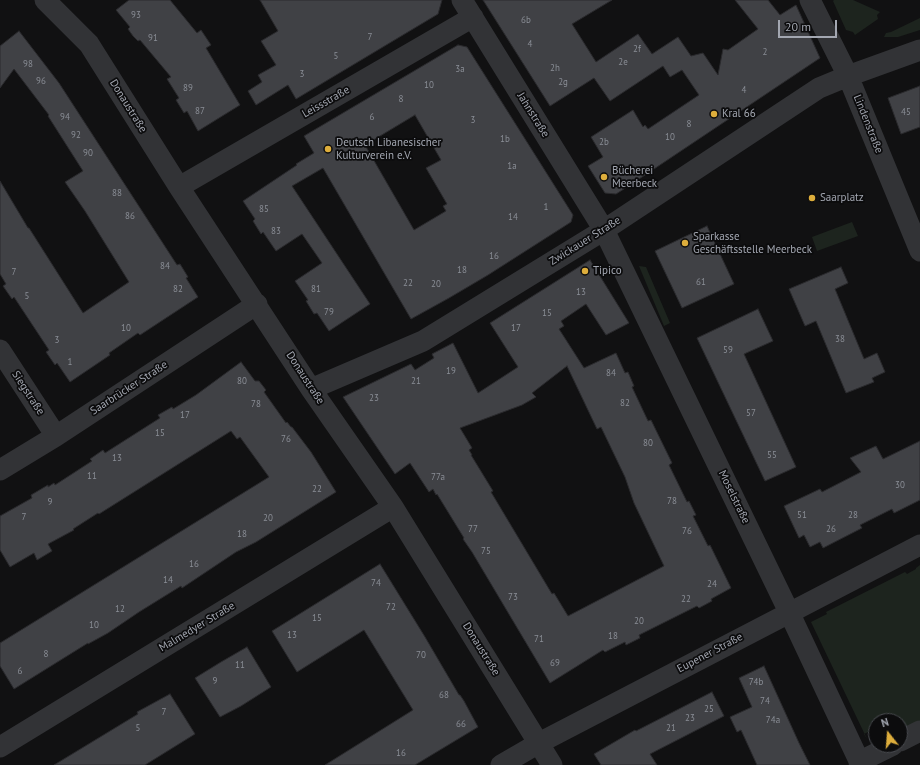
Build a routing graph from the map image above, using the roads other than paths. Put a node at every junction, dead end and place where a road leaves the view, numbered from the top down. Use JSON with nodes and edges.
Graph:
{"nodes":[{"id":1,"x":45,"y":0,"type":"edge"},
{"id":2,"x":810,"y":0,"type":"edge"},
{"id":3,"x":467,"y":8,"type":"edge"},
{"id":4,"x":920,"y":50,"type":"edge"},
{"id":5,"x":848,"y":76,"type":"junction"},
{"id":6,"x":180,"y":187,"type":"junction"},
{"id":7,"x":604,"y":230,"type":"junction"},
{"id":8,"x":920,"y":251,"type":"edge"},
{"id":9,"x":257,"y":304,"type":"junction"},
{"id":10,"x":0,"y":350,"type":"edge"},
{"id":11,"x":311,"y":389,"type":"junction"},
{"id":12,"x":56,"y":436,"type":"junction"},
{"id":13,"x":0,"y":470,"type":"edge"},
{"id":14,"x":393,"y":507,"type":"junction"},
{"id":15,"x":920,"y":545,"type":"edge"},
{"id":16,"x":789,"y":612,"type":"junction"},
{"id":17,"x":920,"y":731,"type":"edge"},
{"id":18,"x":908,"y":737,"type":"edge"},
{"id":19,"x":539,"y":743,"type":"junction"},
{"id":20,"x":0,"y":747,"type":"edge"},
{"id":21,"x":879,"y":753,"type":"edge"},
{"id":22,"x":860,"y":764,"type":"edge"},
{"id":23,"x":501,"y":765,"type":"edge"},
{"id":24,"x":552,"y":765,"type":"edge"}],
"edges":[{"from":1,"to":6,"type":"street","name":"Donaustraße"},
{"from":2,"to":5,"type":"street","name":"Lindenstraße"},
{"from":3,"to":6,"type":"street","name":"Leissstraße"},
{"from":3,"to":7,"type":"street","name":"Jahnstraße"},
{"from":4,"to":5,"type":"street","name":"Zwickauer Straße"},
{"from":5,"to":7,"type":"street","name":"Zwickauer Straße"},
{"from":5,"to":8,"type":"street","name":"Lindenstraße"},
{"from":6,"to":9,"type":"street","name":"Donaustraße"},
{"from":7,"to":11,"type":"street","name":"Zwickauer Straße"},
{"from":7,"to":16,"type":"street","name":"Moselstraße"},
{"from":9,"to":11,"type":"street","name":"Donaustraße"},
{"from":9,"to":12,"type":"street","name":"Saarbrücker Straße"},
{"from":10,"to":12,"type":"street","name":"Siegstraße"},
{"from":11,"to":14,"type":"street","name":"Donaustraße"},
{"from":12,"to":13,"type":"street","name":"Saarbrücker Straße"},
{"from":14,"to":19,"type":"street","name":"Donaustraße"},
{"from":14,"to":20,"type":"street","name":"Malmedyer Straße"},
{"from":15,"to":16,"type":"street","name":"Eupener Straße"},
{"from":16,"to":19,"type":"street","name":"Eupener Straße"},
{"from":16,"to":22,"type":"street","name":"Moselstraße"},
{"from":17,"to":18,"type":"street"},
{"from":19,"to":23,"type":"street","name":"Eupener Straße"},
{"from":19,"to":24,"type":"street","name":"Donaustraße"},
{"from":21,"to":22,"type":"street"}]}
